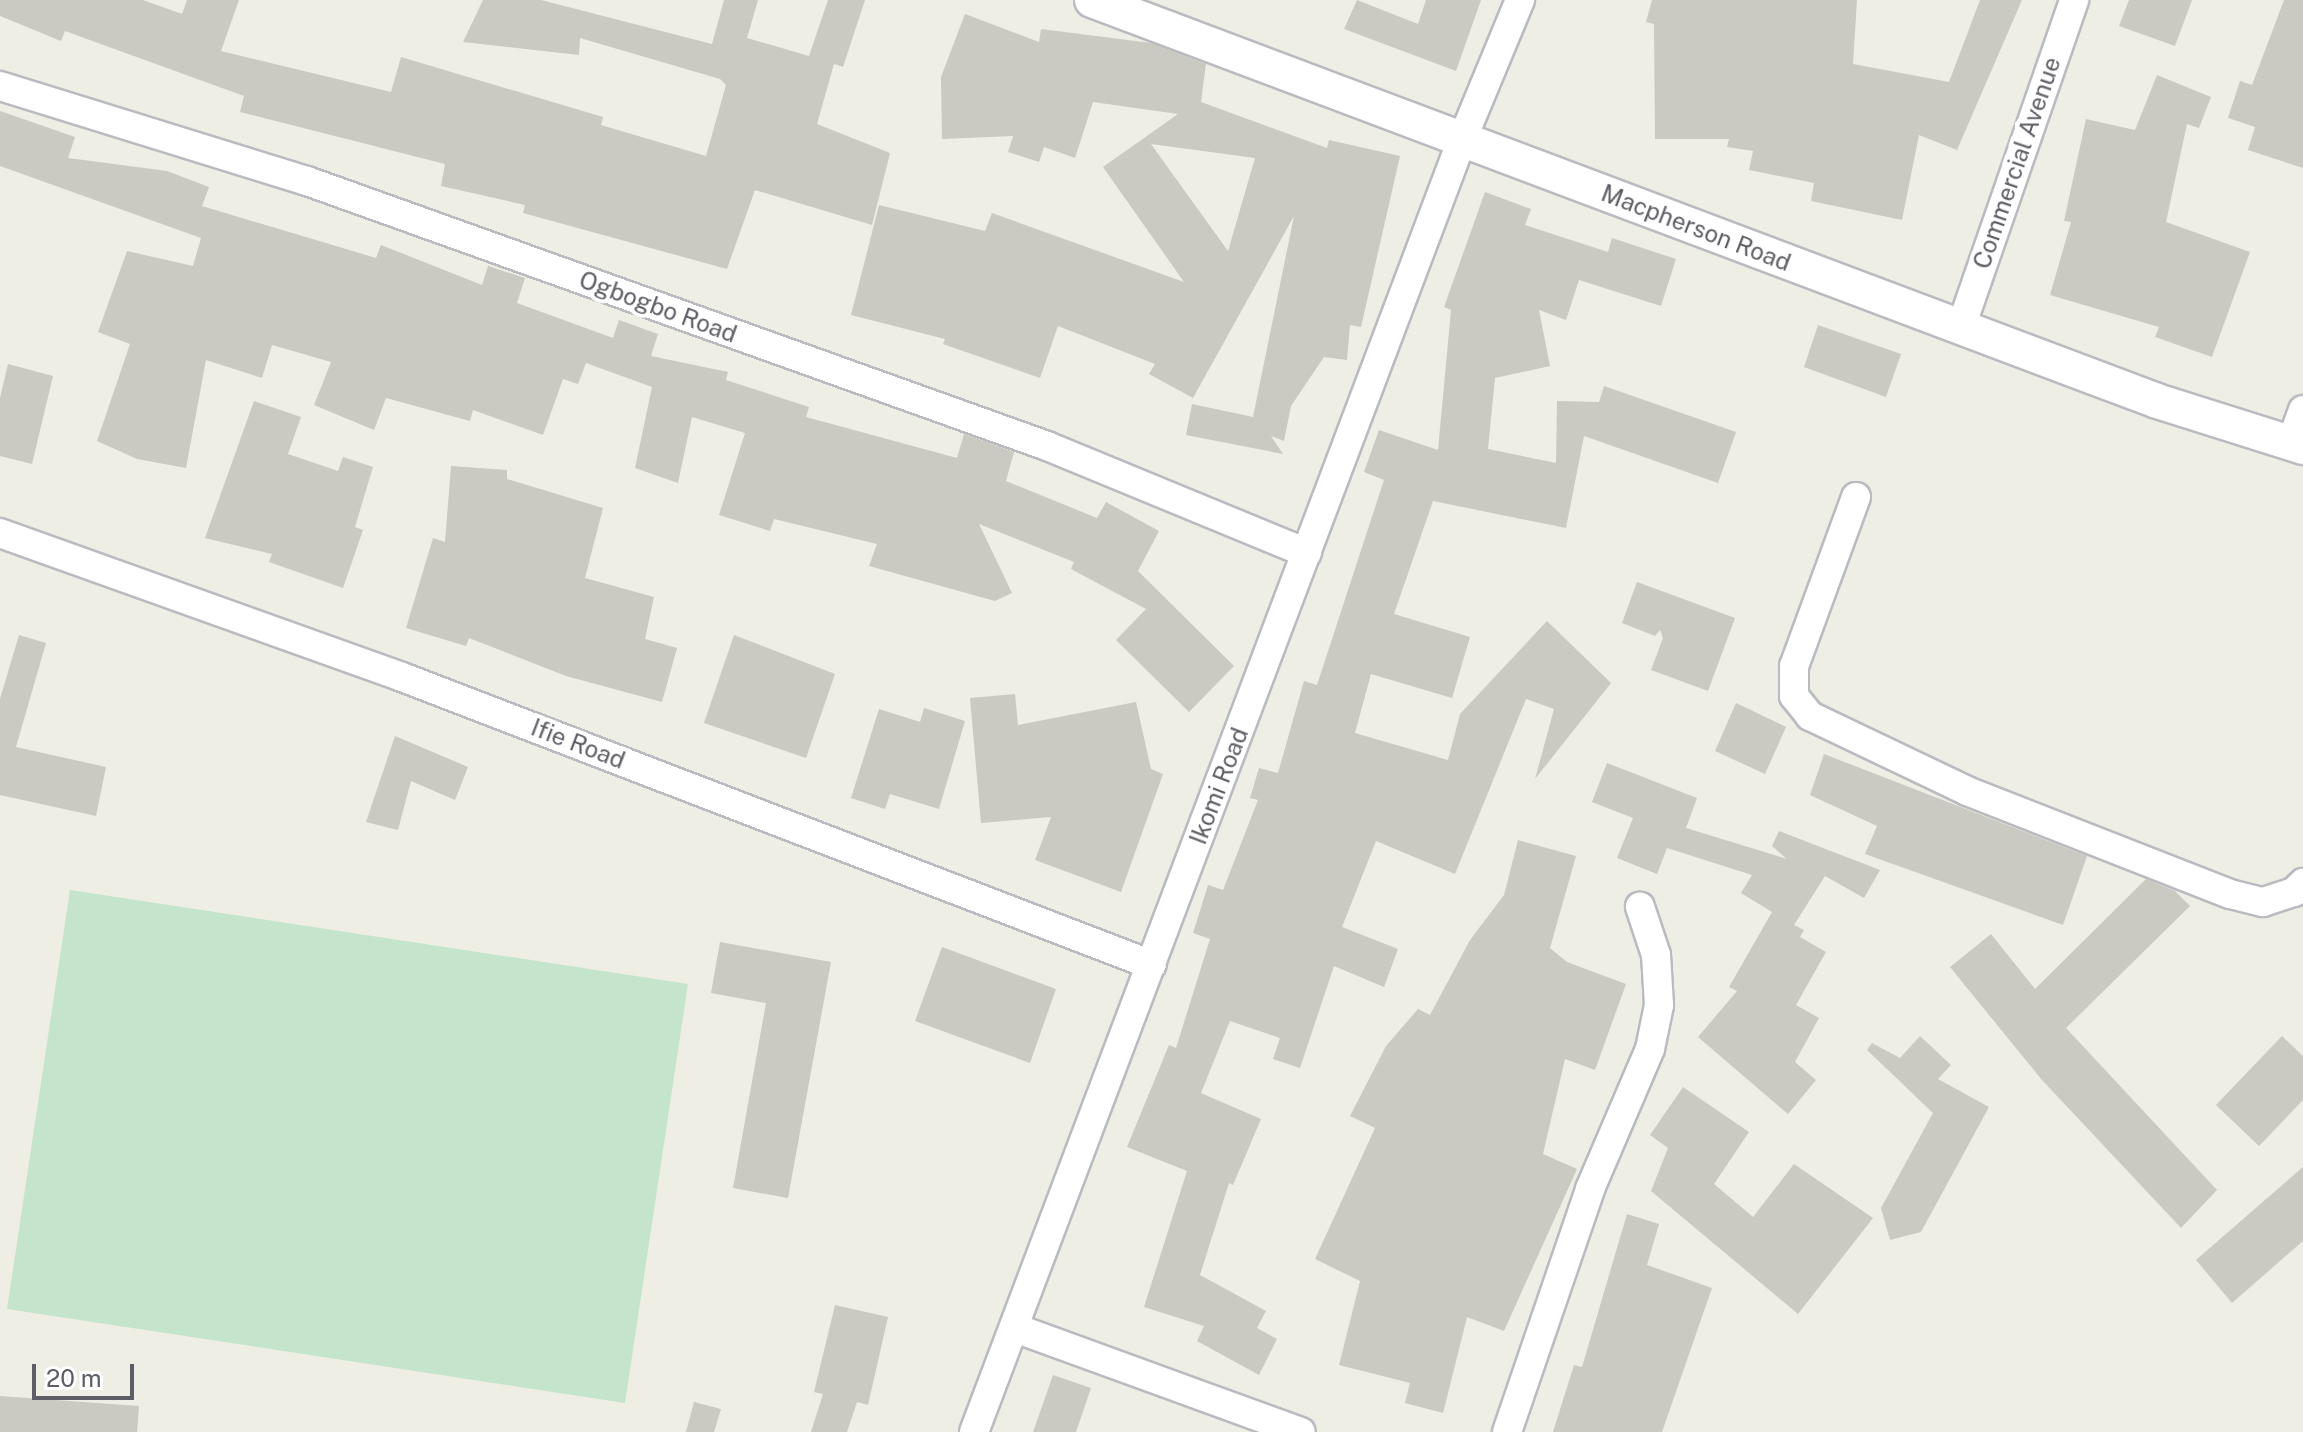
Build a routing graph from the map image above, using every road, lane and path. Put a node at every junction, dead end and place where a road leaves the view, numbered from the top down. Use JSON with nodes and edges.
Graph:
{"nodes":[{"id":1,"x":1092,"y":0,"type":"edge"},
{"id":2,"x":1520,"y":0,"type":"edge"},
{"id":3,"x":2074,"y":0,"type":"edge"},
{"id":4,"x":0,"y":86,"type":"edge"},
{"id":5,"x":1462,"y":140,"type":"junction"},
{"id":6,"x":1961,"y":327,"type":"junction"},
{"id":7,"x":2303,"y":410,"type":"edge"},
{"id":8,"x":2297,"y":445,"type":"edge"},
{"id":9,"x":1856,"y":497,"type":"dead end"},
{"id":10,"x":0,"y":533,"type":"edge"},
{"id":11,"x":1307,"y":553,"type":"junction"},
{"id":12,"x":2303,"y":883,"type":"edge"},
{"id":13,"x":1640,"y":907,"type":"dead end"},
{"id":14,"x":1152,"y":965,"type":"junction"},
{"id":15,"x":1015,"y":1328,"type":"junction"},
{"id":16,"x":974,"y":1432,"type":"edge"},
{"id":17,"x":1301,"y":1432,"type":"edge"},
{"id":18,"x":1507,"y":1432,"type":"edge"}],
"edges":[{"from":1,"to":5,"type":"street","name":"Macpherson Road"},
{"from":2,"to":5,"type":"street","name":"Ikomi Road"},
{"from":3,"to":6,"type":"street","name":"Commercial Avenue"},
{"from":4,"to":11,"type":"street","name":"Ogbogbo Road"},
{"from":5,"to":6,"type":"street","name":"Macpherson Road"},
{"from":5,"to":11,"type":"street","name":"Ikomi Road"},
{"from":6,"to":8,"type":"street","name":"Macpherson Road"},
{"from":7,"to":8,"type":"street"},
{"from":9,"to":12,"type":"street"},
{"from":10,"to":14,"type":"street","name":"Ifie Road"},
{"from":11,"to":14,"type":"street","name":"Ikomi Road"},
{"from":13,"to":18,"type":"street"},
{"from":14,"to":15,"type":"street","name":"Ikomi Road"},
{"from":15,"to":16,"type":"street","name":"Ikomi Road"},
{"from":15,"to":17,"type":"street"}]}
